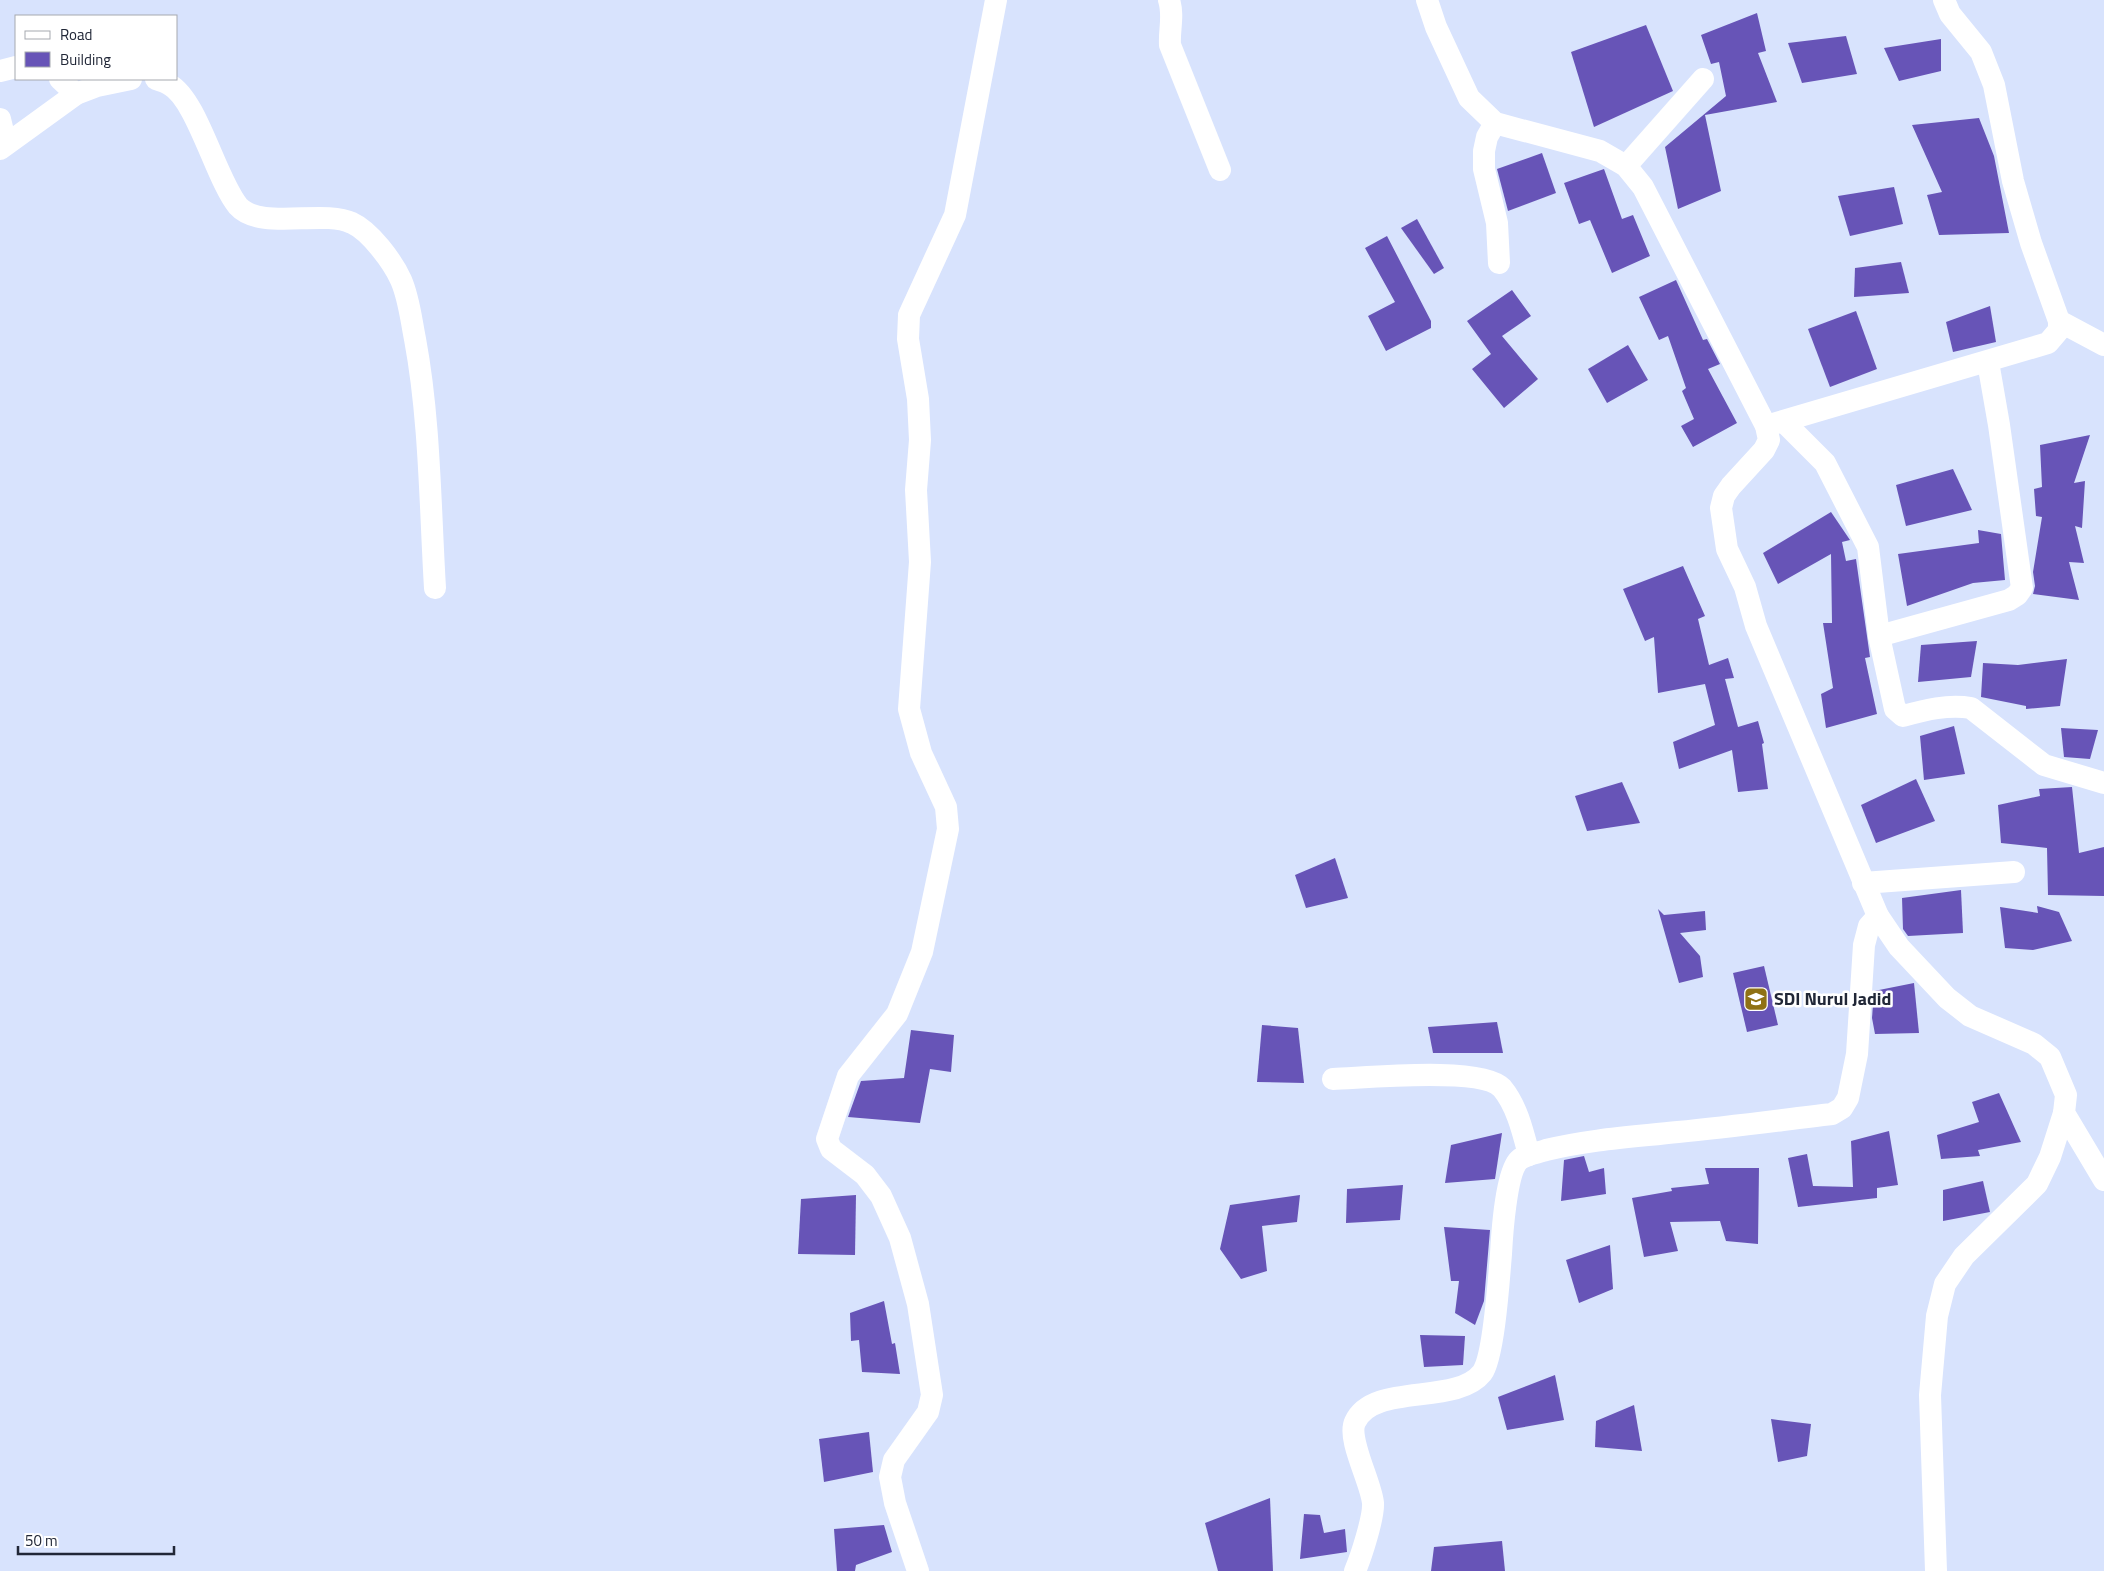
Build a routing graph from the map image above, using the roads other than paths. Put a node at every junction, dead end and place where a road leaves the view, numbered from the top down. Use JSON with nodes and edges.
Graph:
{"nodes":[{"id":1,"x":996,"y":0,"type":"edge"},
{"id":2,"x":1168,"y":0,"type":"edge"},
{"id":3,"x":1427,"y":0,"type":"edge"},
{"id":4,"x":1944,"y":0,"type":"edge"},
{"id":5,"x":15,"y":67,"type":"edge"},
{"id":6,"x":0,"y":71,"type":"edge"},
{"id":7,"x":1703,"y":79,"type":"dead end"},
{"id":8,"x":61,"y":80,"type":"edge"},
{"id":9,"x":125,"y":80,"type":"edge"},
{"id":10,"x":159,"y":80,"type":"edge"},
{"id":11,"x":76,"y":94,"type":"junction"},
{"id":12,"x":0,"y":119,"type":"edge"},
{"id":13,"x":1495,"y":122,"type":"junction"},
{"id":14,"x":3,"y":146,"type":"edge"},
{"id":15,"x":1626,"y":166,"type":"junction"},
{"id":16,"x":1220,"y":170,"type":"dead end"},
{"id":17,"x":1499,"y":262,"type":"dead end"},
{"id":18,"x":2059,"y":321,"type":"junction"},
{"id":19,"x":2104,"y":345,"type":"edge"},
{"id":20,"x":1988,"y":362,"type":"junction"},
{"id":21,"x":1775,"y":424,"type":"junction"},
{"id":22,"x":434,"y":588,"type":"dead end"},
{"id":23,"x":1879,"y":636,"type":"junction"},
{"id":24,"x":2104,"y":783,"type":"edge"},
{"id":25,"x":2014,"y":872,"type":"dead end"},
{"id":26,"x":1863,"y":883,"type":"junction"},
{"id":27,"x":1878,"y":916,"type":"junction"},
{"id":28,"x":1333,"y":1079,"type":"dead end"},
{"id":29,"x":2064,"y":1113,"type":"junction"},
{"id":30,"x":1529,"y":1155,"type":"junction"},
{"id":31,"x":2104,"y":1180,"type":"edge"},
{"id":32,"x":918,"y":1571,"type":"edge"},
{"id":33,"x":1355,"y":1571,"type":"edge"},
{"id":34,"x":1936,"y":1571,"type":"edge"}],
"edges":[{"from":1,"to":32,"type":"street"},
{"from":2,"to":16,"type":"street"},
{"from":3,"to":13,"type":"street"},
{"from":4,"to":18,"type":"street"},
{"from":5,"to":6,"type":"street"},
{"from":7,"to":15,"type":"street"},
{"from":8,"to":11,"type":"street"},
{"from":9,"to":11,"type":"street"},
{"from":10,"to":22,"type":"street"},
{"from":11,"to":14,"type":"street"},
{"from":12,"to":14,"type":"street"},
{"from":13,"to":15,"type":"street"},
{"from":13,"to":17,"type":"street"},
{"from":15,"to":21,"type":"street"},
{"from":18,"to":19,"type":"street"},
{"from":18,"to":20,"type":"street"},
{"from":20,"to":21,"type":"street"},
{"from":20,"to":23,"type":"street"},
{"from":21,"to":23,"type":"street"},
{"from":21,"to":26,"type":"street"},
{"from":23,"to":24,"type":"street"},
{"from":25,"to":26,"type":"street"},
{"from":26,"to":27,"type":"street"},
{"from":27,"to":29,"type":"street"},
{"from":27,"to":30,"type":"street"},
{"from":28,"to":30,"type":"street"},
{"from":29,"to":31,"type":"street"},
{"from":29,"to":34,"type":"street"},
{"from":30,"to":33,"type":"street"}]}
